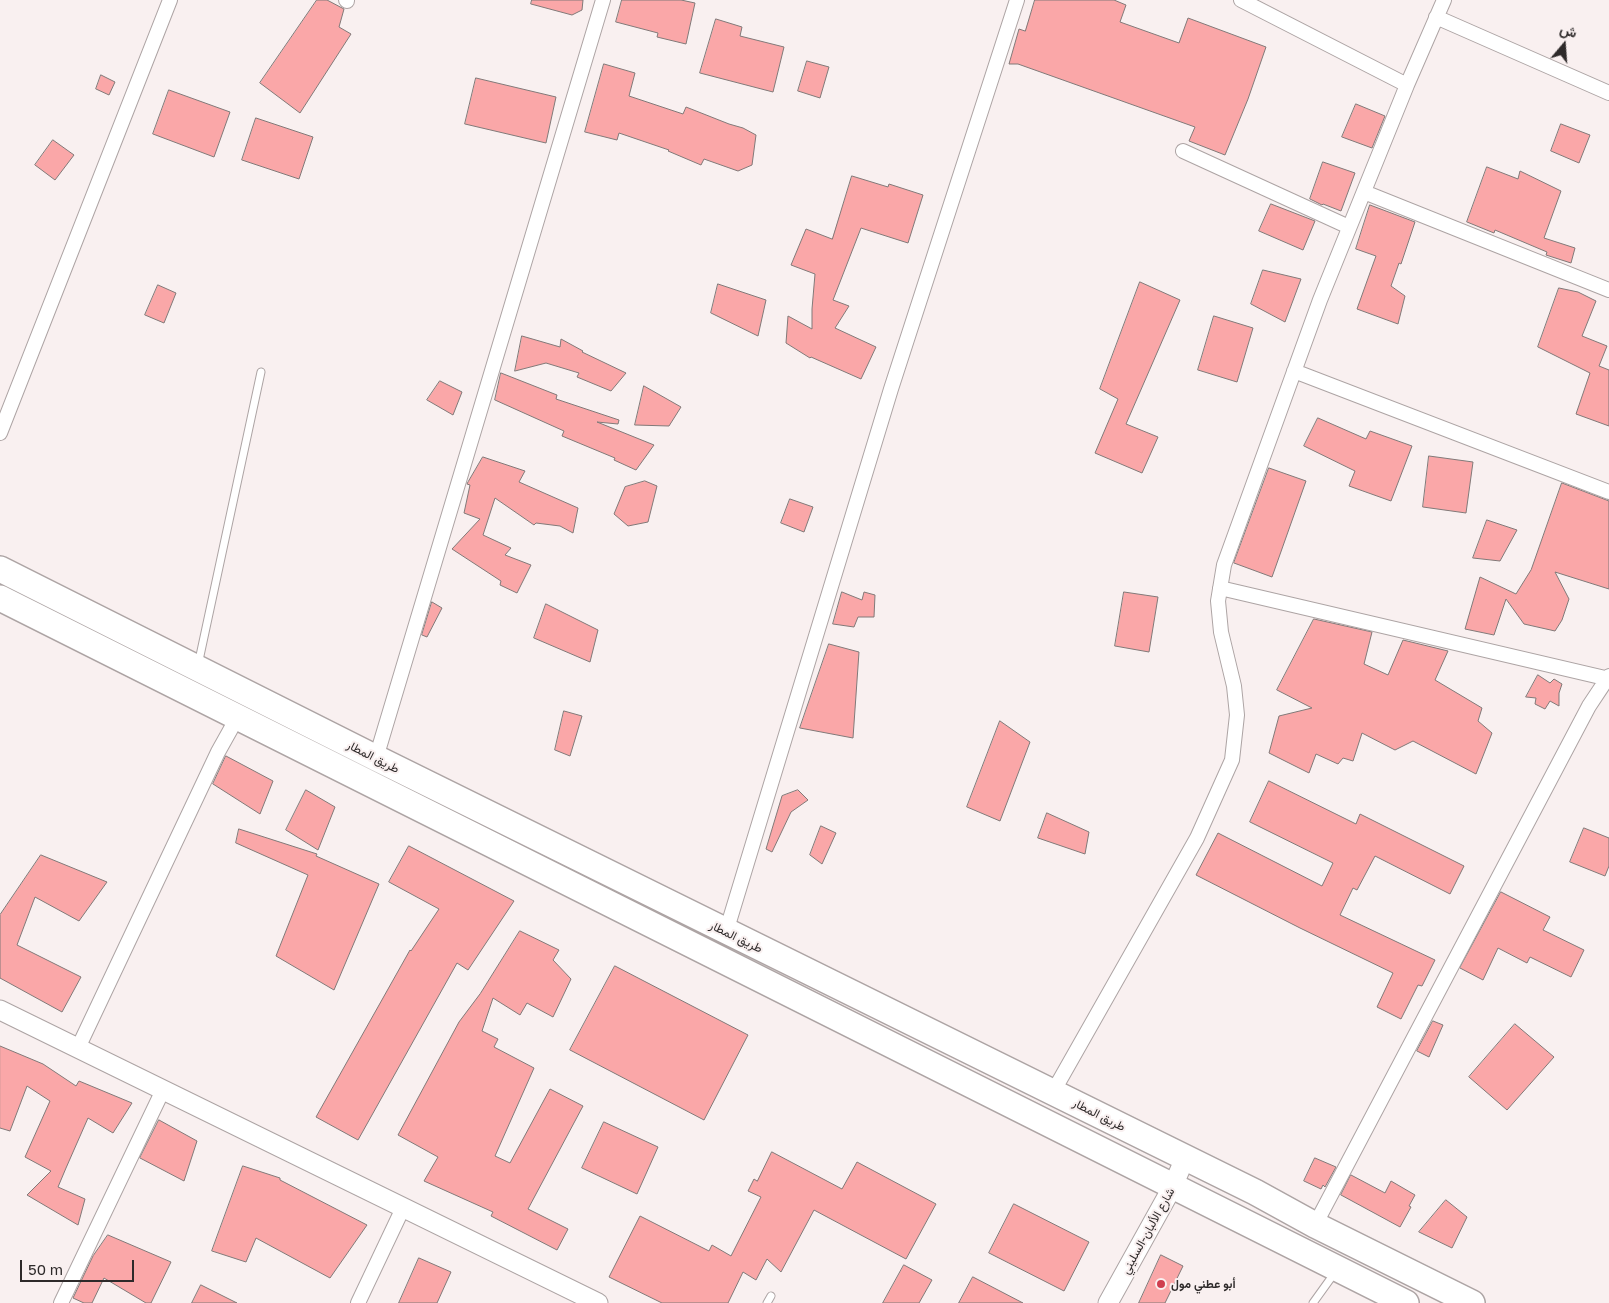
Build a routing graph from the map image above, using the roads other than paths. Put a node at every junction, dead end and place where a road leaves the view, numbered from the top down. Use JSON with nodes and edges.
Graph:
{"nodes":[{"id":1,"x":170,"y":0,"type":"edge"},
{"id":2,"x":603,"y":0,"type":"edge"},
{"id":3,"x":1017,"y":0,"type":"edge"},
{"id":4,"x":1241,"y":0,"type":"edge"},
{"id":5,"x":1444,"y":0,"type":"edge"},
{"id":6,"x":1436,"y":16,"type":"junction"},
{"id":7,"x":1407,"y":85,"type":"junction"},
{"id":8,"x":1609,"y":93,"type":"edge"},
{"id":9,"x":1183,"y":151,"type":"dead end"},
{"id":10,"x":1364,"y":192,"type":"junction"},
{"id":11,"x":1349,"y":227,"type":"junction"},
{"id":12,"x":1609,"y":290,"type":"edge"},
{"id":13,"x":1294,"y":371,"type":"junction"},
{"id":14,"x":261,"y":372,"type":"dead end"},
{"id":15,"x":0,"y":433,"type":"edge"},
{"id":16,"x":1609,"y":492,"type":"edge"},
{"id":17,"x":0,"y":569,"type":"edge"},
{"id":18,"x":1220,"y":588,"type":"junction"},
{"id":19,"x":0,"y":598,"type":"edge"},
{"id":20,"x":94,"y":616,"type":"junction"},
{"id":21,"x":85,"y":641,"type":"junction"},
{"id":22,"x":197,"y":668,"type":"junction"},
{"id":23,"x":1608,"y":678,"type":"edge"},
{"id":24,"x":237,"y":718,"type":"junction"},
{"id":25,"x":376,"y":758,"type":"junction"},
{"id":26,"x":726,"y":932,"type":"junction"},
{"id":27,"x":0,"y":1010,"type":"edge"},
{"id":28,"x":78,"y":1048,"type":"junction"},
{"id":29,"x":163,"y":1090,"type":"junction"},
{"id":30,"x":1053,"y":1092,"type":"junction"},
{"id":31,"x":1185,"y":1158,"type":"junction"},
{"id":32,"x":1173,"y":1186,"type":"junction"},
{"id":33,"x":403,"y":1208,"type":"junction"},
{"id":34,"x":1315,"y":1225,"type":"junction"},
{"id":35,"x":1338,"y":1269,"type":"junction"},
{"id":36,"x":61,"y":1303,"type":"edge"},
{"id":37,"x":358,"y":1303,"type":"edge"},
{"id":38,"x":598,"y":1303,"type":"edge"},
{"id":39,"x":1108,"y":1303,"type":"edge"},
{"id":40,"x":1313,"y":1303,"type":"edge"},
{"id":41,"x":1406,"y":1303,"type":"edge"},
{"id":42,"x":1472,"y":1303,"type":"edge"}],
"edges":[{"from":1,"to":15,"type":"street"},
{"from":2,"to":25,"type":"street"},
{"from":3,"to":26,"type":"street"},
{"from":4,"to":7,"type":"street"},
{"from":5,"to":6,"type":"street"},
{"from":6,"to":7,"type":"street"},
{"from":6,"to":8,"type":"street"},
{"from":7,"to":10,"type":"street"},
{"from":9,"to":11,"type":"street"},
{"from":10,"to":11,"type":"street"},
{"from":10,"to":12,"type":"street"},
{"from":11,"to":13,"type":"street"},
{"from":13,"to":16,"type":"street"},
{"from":13,"to":18,"type":"street"},
{"from":14,"to":22,"type":"lane"},
{"from":17,"to":20,"type":"highway","name":"طريق المطار"},
{"from":18,"to":23,"type":"street"},
{"from":18,"to":30,"type":"street"},
{"from":19,"to":21,"type":"highway","name":"طريق المطار"},
{"from":20,"to":21,"type":"highway"},
{"from":20,"to":22,"type":"highway","name":"طريق المطار"},
{"from":21,"to":24,"type":"highway","name":"طريق المطار"},
{"from":22,"to":25,"type":"highway","name":"طريق المطار"},
{"from":23,"to":34,"type":"street"},
{"from":24,"to":28,"type":"street"},
{"from":24,"to":32,"type":"highway","name":"طريق المطار"},
{"from":25,"to":26,"type":"highway","name":"طريق المطار"},
{"from":26,"to":30,"type":"highway","name":"طريق المطار"},
{"from":27,"to":28,"type":"street"},
{"from":28,"to":29,"type":"street"},
{"from":29,"to":33,"type":"street"},
{"from":29,"to":36,"type":"street"},
{"from":30,"to":31,"type":"highway","name":"طريق المطار"},
{"from":31,"to":32,"type":"street","name":"شارع الألبان-السليني"},
{"from":31,"to":34,"type":"highway","name":"طريق المطار"},
{"from":32,"to":35,"type":"highway","name":"طريق المطار"},
{"from":32,"to":39,"type":"street","name":"شارع الألبان-السليني"},
{"from":33,"to":37,"type":"street"},
{"from":33,"to":38,"type":"street"},
{"from":34,"to":42,"type":"highway","name":"طريق المطار"},
{"from":35,"to":40,"type":"lane"},
{"from":35,"to":41,"type":"highway","name":"طريق المطار"}]}
